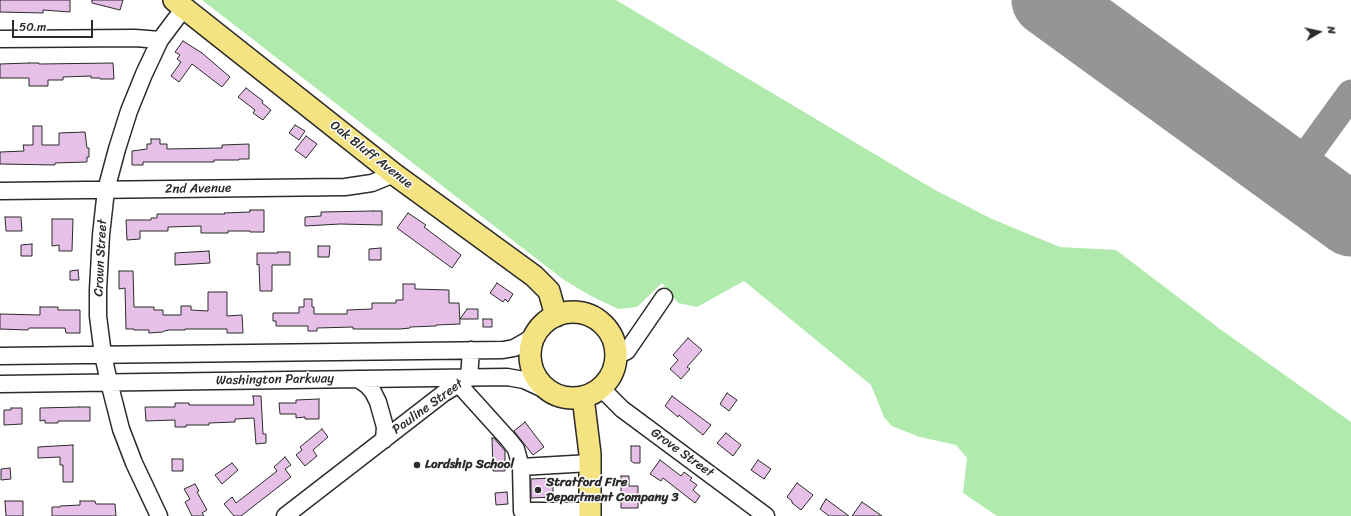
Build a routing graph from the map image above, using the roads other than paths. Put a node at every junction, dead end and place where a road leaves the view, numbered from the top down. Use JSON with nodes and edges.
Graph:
{"nodes":[{"id":1,"x":179,"y":4,"type":"edge"},
{"id":2,"x":0,"y":39,"type":"edge"},
{"id":3,"x":160,"y":40,"type":"junction"},
{"id":4,"x":394,"y":174,"type":"junction"},
{"id":5,"x":106,"y":190,"type":"junction"},
{"id":6,"x":0,"y":191,"type":"edge"},
{"id":7,"x":664,"y":297,"type":"dead end"},
{"id":8,"x":556,"y":316,"type":"junction"},
{"id":9,"x":538,"y":331,"type":"junction"},
{"id":10,"x":471,"y":350,"type":"junction"},
{"id":11,"x":103,"y":355,"type":"junction"},
{"id":12,"x":0,"y":356,"type":"edge"},
{"id":13,"x":616,"y":356,"type":"junction"},
{"id":14,"x":358,"y":379,"type":"junction"},
{"id":15,"x":461,"y":380,"type":"junction"},
{"id":16,"x":109,"y":382,"type":"junction"},
{"id":17,"x":0,"y":384,"type":"edge"},
{"id":18,"x":548,"y":390,"type":"junction"},
{"id":19,"x":592,"y":393,"type":"junction"},
{"id":20,"x":384,"y":440,"type":"junction"},
{"id":21,"x":590,"y":464,"type":"junction"},
{"id":22,"x":521,"y":467,"type":"junction"},
{"id":23,"x":590,"y":514,"type":"edge"},
{"id":24,"x":159,"y":516,"type":"edge"},
{"id":25,"x":285,"y":516,"type":"edge"},
{"id":26,"x":766,"y":516,"type":"edge"}],
"edges":[{"from":1,"to":3,"type":"street","name":"Crown Street"},
{"from":1,"to":4,"type":"main road","name":"Oak Bluff Avenue"},
{"from":2,"to":3,"type":"street"},
{"from":3,"to":5,"type":"street","name":"Crown Street"},
{"from":4,"to":5,"type":"street","name":"2nd Avenue"},
{"from":4,"to":8,"type":"main road","name":"Oak Bluff Avenue"},
{"from":5,"to":6,"type":"street","name":"2nd Avenue"},
{"from":5,"to":11,"type":"street","name":"Crown Street"},
{"from":7,"to":13,"type":"street"},
{"from":8,"to":9,"type":"main road"},
{"from":8,"to":13,"type":"main road"},
{"from":9,"to":10,"type":"street","name":"Washington Parkway"},
{"from":9,"to":18,"type":"main road"},
{"from":10,"to":11,"type":"street","name":"Washington Parkway"},
{"from":10,"to":15,"type":"street","name":"Pauline Street"},
{"from":11,"to":12,"type":"street","name":"Washington Parkway"},
{"from":11,"to":16,"type":"street","name":"Crown Street"},
{"from":13,"to":19,"type":"main road"},
{"from":14,"to":15,"type":"street","name":"Washington Parkway"},
{"from":14,"to":16,"type":"street","name":"Washington Parkway"},
{"from":14,"to":20,"type":"street","name":"Pauline Street"},
{"from":15,"to":18,"type":"street","name":"Washington Parkway"},
{"from":15,"to":20,"type":"street","name":"Pauline Street"},
{"from":15,"to":22,"type":"street"},
{"from":16,"to":17,"type":"street","name":"Washington Parkway"},
{"from":16,"to":24,"type":"street","name":"Crown Street"},
{"from":18,"to":19,"type":"main road"},
{"from":19,"to":21,"type":"main road"},
{"from":19,"to":26,"type":"street","name":"Grove Street"},
{"from":20,"to":25,"type":"street","name":"Pauline Street"},
{"from":21,"to":22,"type":"street"},
{"from":21,"to":23,"type":"main road"},
{"from":22,"to":23,"type":"street"}]}
